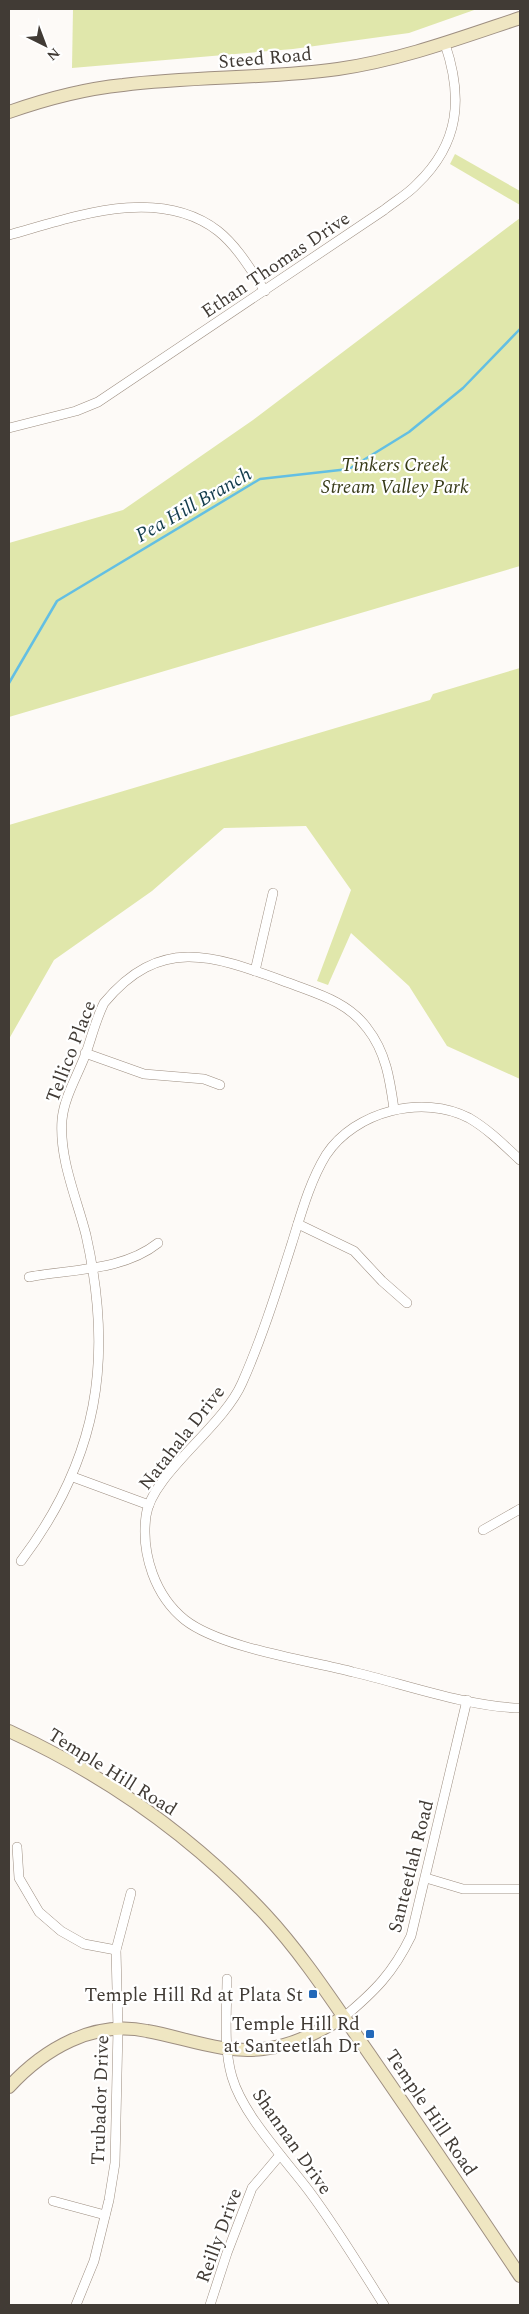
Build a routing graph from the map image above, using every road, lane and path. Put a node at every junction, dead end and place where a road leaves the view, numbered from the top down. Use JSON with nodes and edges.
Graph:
{"nodes":[{"id":1,"x":520,"y":18,"type":"edge"},
{"id":2,"x":445,"y":44,"type":"junction"},
{"id":3,"x":9,"y":112,"type":"edge"},
{"id":4,"x":9,"y":235,"type":"edge"},
{"id":5,"x":264,"y":291,"type":"junction"},
{"id":6,"x":9,"y":428,"type":"edge"},
{"id":7,"x":273,"y":893,"type":"dead end"},
{"id":8,"x":255,"y":971,"type":"junction"},
{"id":9,"x":86,"y":1053,"type":"junction"},
{"id":10,"x":220,"y":1085,"type":"dead end"},
{"id":11,"x":394,"y":1109,"type":"junction"},
{"id":12,"x":520,"y":1160,"type":"edge"},
{"id":13,"x":298,"y":1224,"type":"junction"},
{"id":14,"x":158,"y":1243,"type":"dead end"},
{"id":15,"x":93,"y":1267,"type":"junction"},
{"id":16,"x":29,"y":1277,"type":"dead end"},
{"id":17,"x":407,"y":1303,"type":"dead end"},
{"id":18,"x":73,"y":1477,"type":"junction"},
{"id":19,"x":149,"y":1505,"type":"junction"},
{"id":20,"x":520,"y":1509,"type":"edge"},
{"id":21,"x":483,"y":1530,"type":"dead end"},
{"id":22,"x":20,"y":1561,"type":"dead end"},
{"id":23,"x":467,"y":1700,"type":"junction"},
{"id":24,"x":520,"y":1708,"type":"edge"},
{"id":25,"x":9,"y":1731,"type":"edge"},
{"id":26,"x":17,"y":1847,"type":"dead end"},
{"id":27,"x":426,"y":1878,"type":"junction"},
{"id":28,"x":520,"y":1889,"type":"edge"},
{"id":29,"x":131,"y":1893,"type":"dead end"},
{"id":30,"x":116,"y":1950,"type":"junction"},
{"id":31,"x":227,"y":1979,"type":"dead end"},
{"id":32,"x":344,"y":2017,"type":"junction"},
{"id":33,"x":118,"y":2029,"type":"junction"},
{"id":34,"x":226,"y":2050,"type":"junction"},
{"id":35,"x":9,"y":2087,"type":"edge"},
{"id":36,"x":280,"y":2155,"type":"junction"},
{"id":37,"x":53,"y":2201,"type":"dead end"},
{"id":38,"x":104,"y":2215,"type":"junction"},
{"id":39,"x":520,"y":2276,"type":"edge"},
{"id":40,"x":76,"y":2305,"type":"edge"},
{"id":41,"x":210,"y":2305,"type":"edge"},
{"id":42,"x":384,"y":2305,"type":"edge"}],
"edges":[{"from":1,"to":2,"type":"street","name":"Steed Road"},
{"from":2,"to":3,"type":"street","name":"Steed Road"},
{"from":2,"to":5,"type":"street","name":"Ethan Thomas Drive"},
{"from":4,"to":5,"type":"street"},
{"from":5,"to":6,"type":"street","name":"Ethan Thomas Drive"},
{"from":7,"to":8,"type":"street"},
{"from":8,"to":9,"type":"street","name":"Tellico Place"},
{"from":8,"to":11,"type":"street","name":"Tellico Place"},
{"from":9,"to":10,"type":"street"},
{"from":9,"to":15,"type":"street","name":"Tellico Place"},
{"from":11,"to":12,"type":"street","name":"Natahala Drive"},
{"from":11,"to":13,"type":"street","name":"Natahala Drive"},
{"from":13,"to":17,"type":"street"},
{"from":13,"to":19,"type":"street","name":"Natahala Drive"},
{"from":14,"to":15,"type":"street"},
{"from":15,"to":16,"type":"street"},
{"from":15,"to":18,"type":"street","name":"Tellico Place"},
{"from":18,"to":19,"type":"street"},
{"from":18,"to":22,"type":"street","name":"Tellico Place"},
{"from":19,"to":23,"type":"street","name":"Natahala Drive"},
{"from":20,"to":21,"type":"street"},
{"from":23,"to":24,"type":"street","name":"Natahala Drive"},
{"from":23,"to":27,"type":"street","name":"Santeetlah Road"},
{"from":25,"to":32,"type":"street","name":"Temple Hill Road"},
{"from":26,"to":30,"type":"street"},
{"from":27,"to":28,"type":"street"},
{"from":27,"to":32,"type":"street","name":"Santeetlah Road"},
{"from":29,"to":30,"type":"street","name":"Trubador Drive"},
{"from":30,"to":33,"type":"street","name":"Trubador Drive"},
{"from":31,"to":34,"type":"street","name":"Shannan Drive"},
{"from":32,"to":34,"type":"street"},
{"from":32,"to":39,"type":"street","name":"Temple Hill Road"},
{"from":33,"to":34,"type":"street"},
{"from":33,"to":35,"type":"street"},
{"from":33,"to":38,"type":"street","name":"Trubador Drive"},
{"from":34,"to":36,"type":"street","name":"Shannan Drive"},
{"from":36,"to":41,"type":"street","name":"Reilly Drive"},
{"from":36,"to":42,"type":"street","name":"Shannan Drive"},
{"from":37,"to":38,"type":"street"},
{"from":38,"to":40,"type":"street","name":"Trubador Drive"}]}
